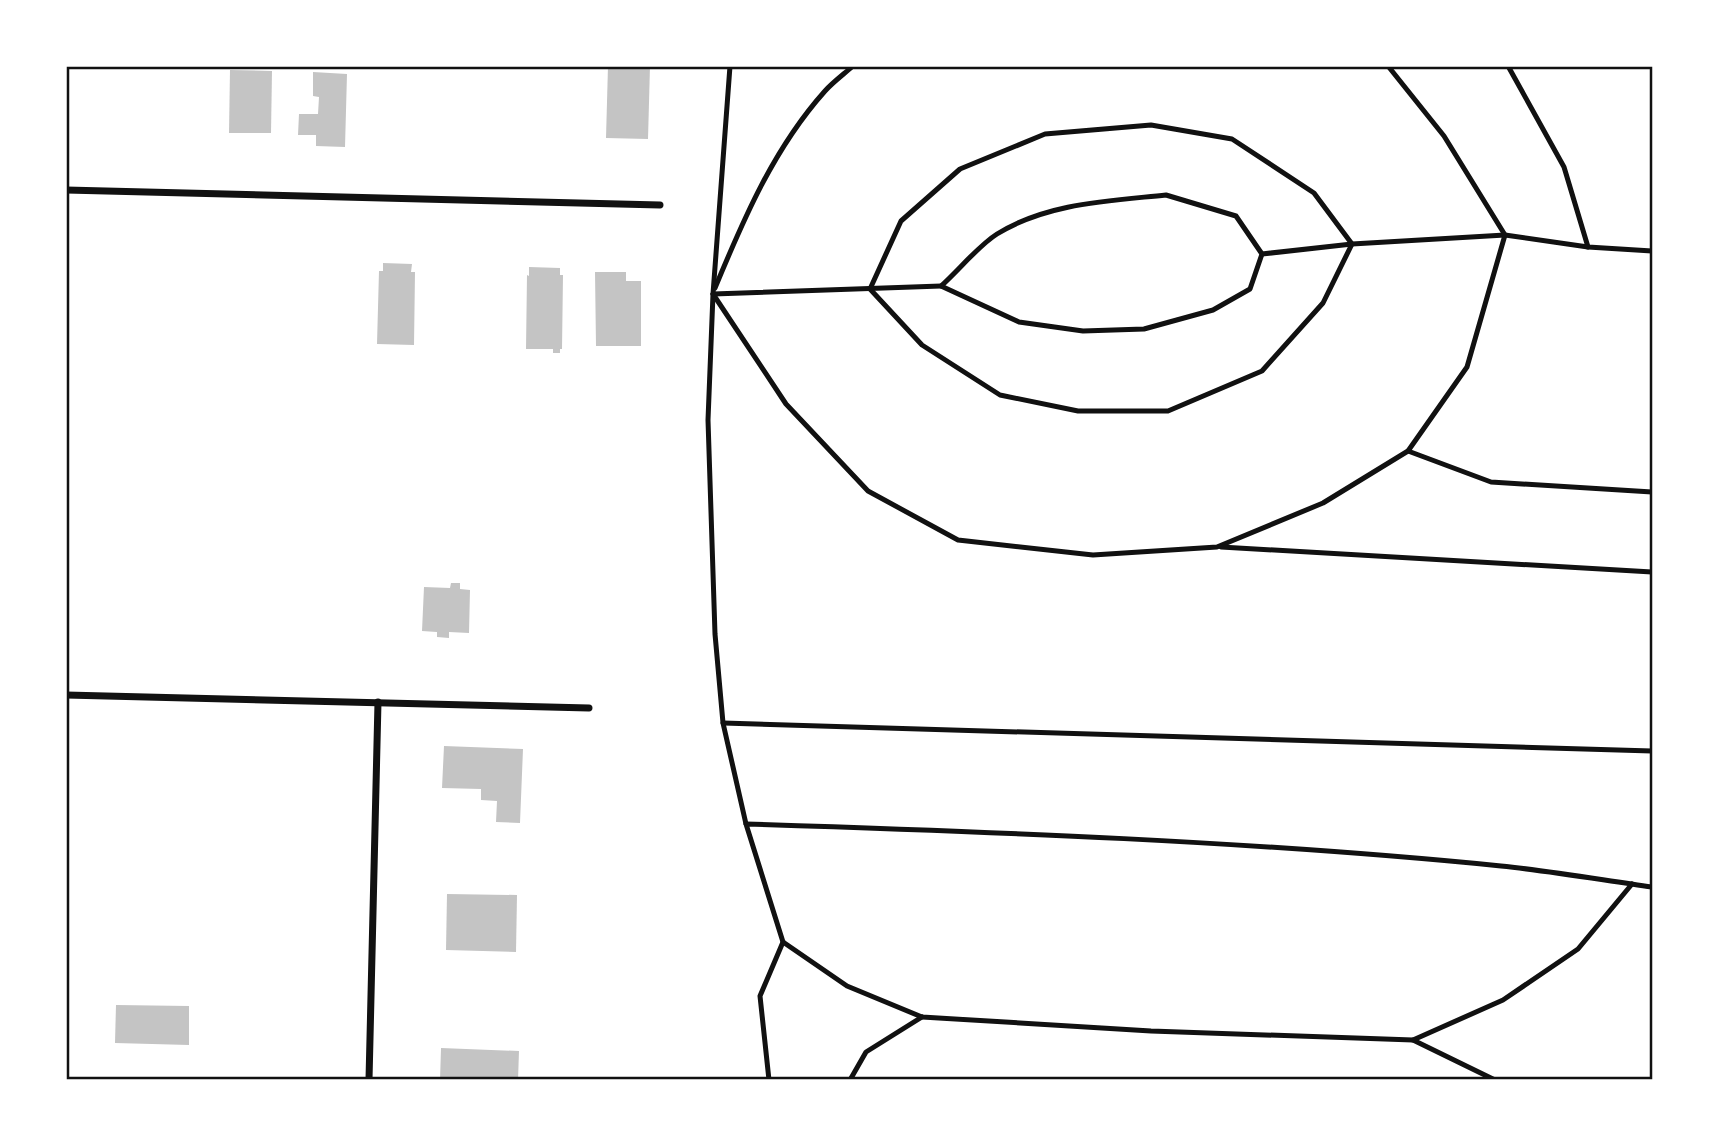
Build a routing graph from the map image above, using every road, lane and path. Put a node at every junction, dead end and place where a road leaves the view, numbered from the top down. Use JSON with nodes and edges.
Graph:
{"nodes":[{"id":1,"x":730,"y":66,"type":"edge"},
{"id":2,"x":853,"y":66,"type":"edge"},
{"id":3,"x":1388,"y":66,"type":"edge"},
{"id":4,"x":1508,"y":66,"type":"edge"},
{"id":5,"x":66,"y":190,"type":"edge"},
{"id":6,"x":660,"y":205,"type":"dead end"},
{"id":7,"x":1505,"y":235,"type":"junction"},
{"id":8,"x":1352,"y":244,"type":"junction"},
{"id":9,"x":1588,"y":247,"type":"junction"},
{"id":10,"x":1653,"y":251,"type":"edge"},
{"id":11,"x":1262,"y":254,"type":"junction"},
{"id":12,"x":941,"y":286,"type":"junction"},
{"id":13,"x":870,"y":289,"type":"junction"},
{"id":14,"x":713,"y":294,"type":"junction"},
{"id":15,"x":1408,"y":451,"type":"junction"},
{"id":16,"x":1653,"y":492,"type":"edge"},
{"id":17,"x":1217,"y":547,"type":"junction"},
{"id":18,"x":1653,"y":572,"type":"edge"},
{"id":19,"x":66,"y":695,"type":"edge"},
{"id":20,"x":379,"y":702,"type":"junction"},
{"id":21,"x":589,"y":708,"type":"dead end"},
{"id":22,"x":723,"y":723,"type":"junction"},
{"id":23,"x":1653,"y":751,"type":"edge"},
{"id":24,"x":746,"y":824,"type":"junction"},
{"id":25,"x":1632,"y":884,"type":"junction"},
{"id":26,"x":1653,"y":887,"type":"edge"},
{"id":27,"x":783,"y":942,"type":"junction"},
{"id":28,"x":922,"y":1017,"type":"junction"},
{"id":29,"x":1413,"y":1040,"type":"junction"},
{"id":30,"x":369,"y":1080,"type":"edge"},
{"id":31,"x":769,"y":1080,"type":"edge"},
{"id":32,"x":850,"y":1080,"type":"edge"},
{"id":33,"x":1495,"y":1080,"type":"edge"}],
"edges":[{"from":1,"to":14,"type":"lane"},
{"from":2,"to":14,"type":"lane"},
{"from":3,"to":7,"type":"lane"},
{"from":4,"to":9,"type":"lane"},
{"from":5,"to":6,"type":"street"},
{"from":7,"to":8,"type":"lane"},
{"from":7,"to":9,"type":"lane"},
{"from":7,"to":15,"type":"lane"},
{"from":8,"to":11,"type":"lane"},
{"from":8,"to":13,"type":"lane"},
{"from":8,"to":13,"type":"lane"},
{"from":9,"to":10,"type":"lane"},
{"from":11,"to":12,"type":"lane"},
{"from":11,"to":12,"type":"lane"},
{"from":12,"to":13,"type":"lane"},
{"from":13,"to":14,"type":"lane"},
{"from":14,"to":17,"type":"lane"},
{"from":14,"to":22,"type":"lane"},
{"from":15,"to":16,"type":"lane"},
{"from":15,"to":17,"type":"lane"},
{"from":17,"to":18,"type":"lane"},
{"from":19,"to":20,"type":"street"},
{"from":20,"to":21,"type":"street"},
{"from":20,"to":30,"type":"street"},
{"from":22,"to":23,"type":"lane"},
{"from":22,"to":24,"type":"lane"},
{"from":24,"to":25,"type":"lane"},
{"from":24,"to":27,"type":"lane"},
{"from":25,"to":26,"type":"lane"},
{"from":25,"to":29,"type":"lane"},
{"from":27,"to":28,"type":"lane"},
{"from":27,"to":31,"type":"lane"},
{"from":28,"to":29,"type":"lane"},
{"from":28,"to":32,"type":"lane"},
{"from":29,"to":33,"type":"lane"}]}
